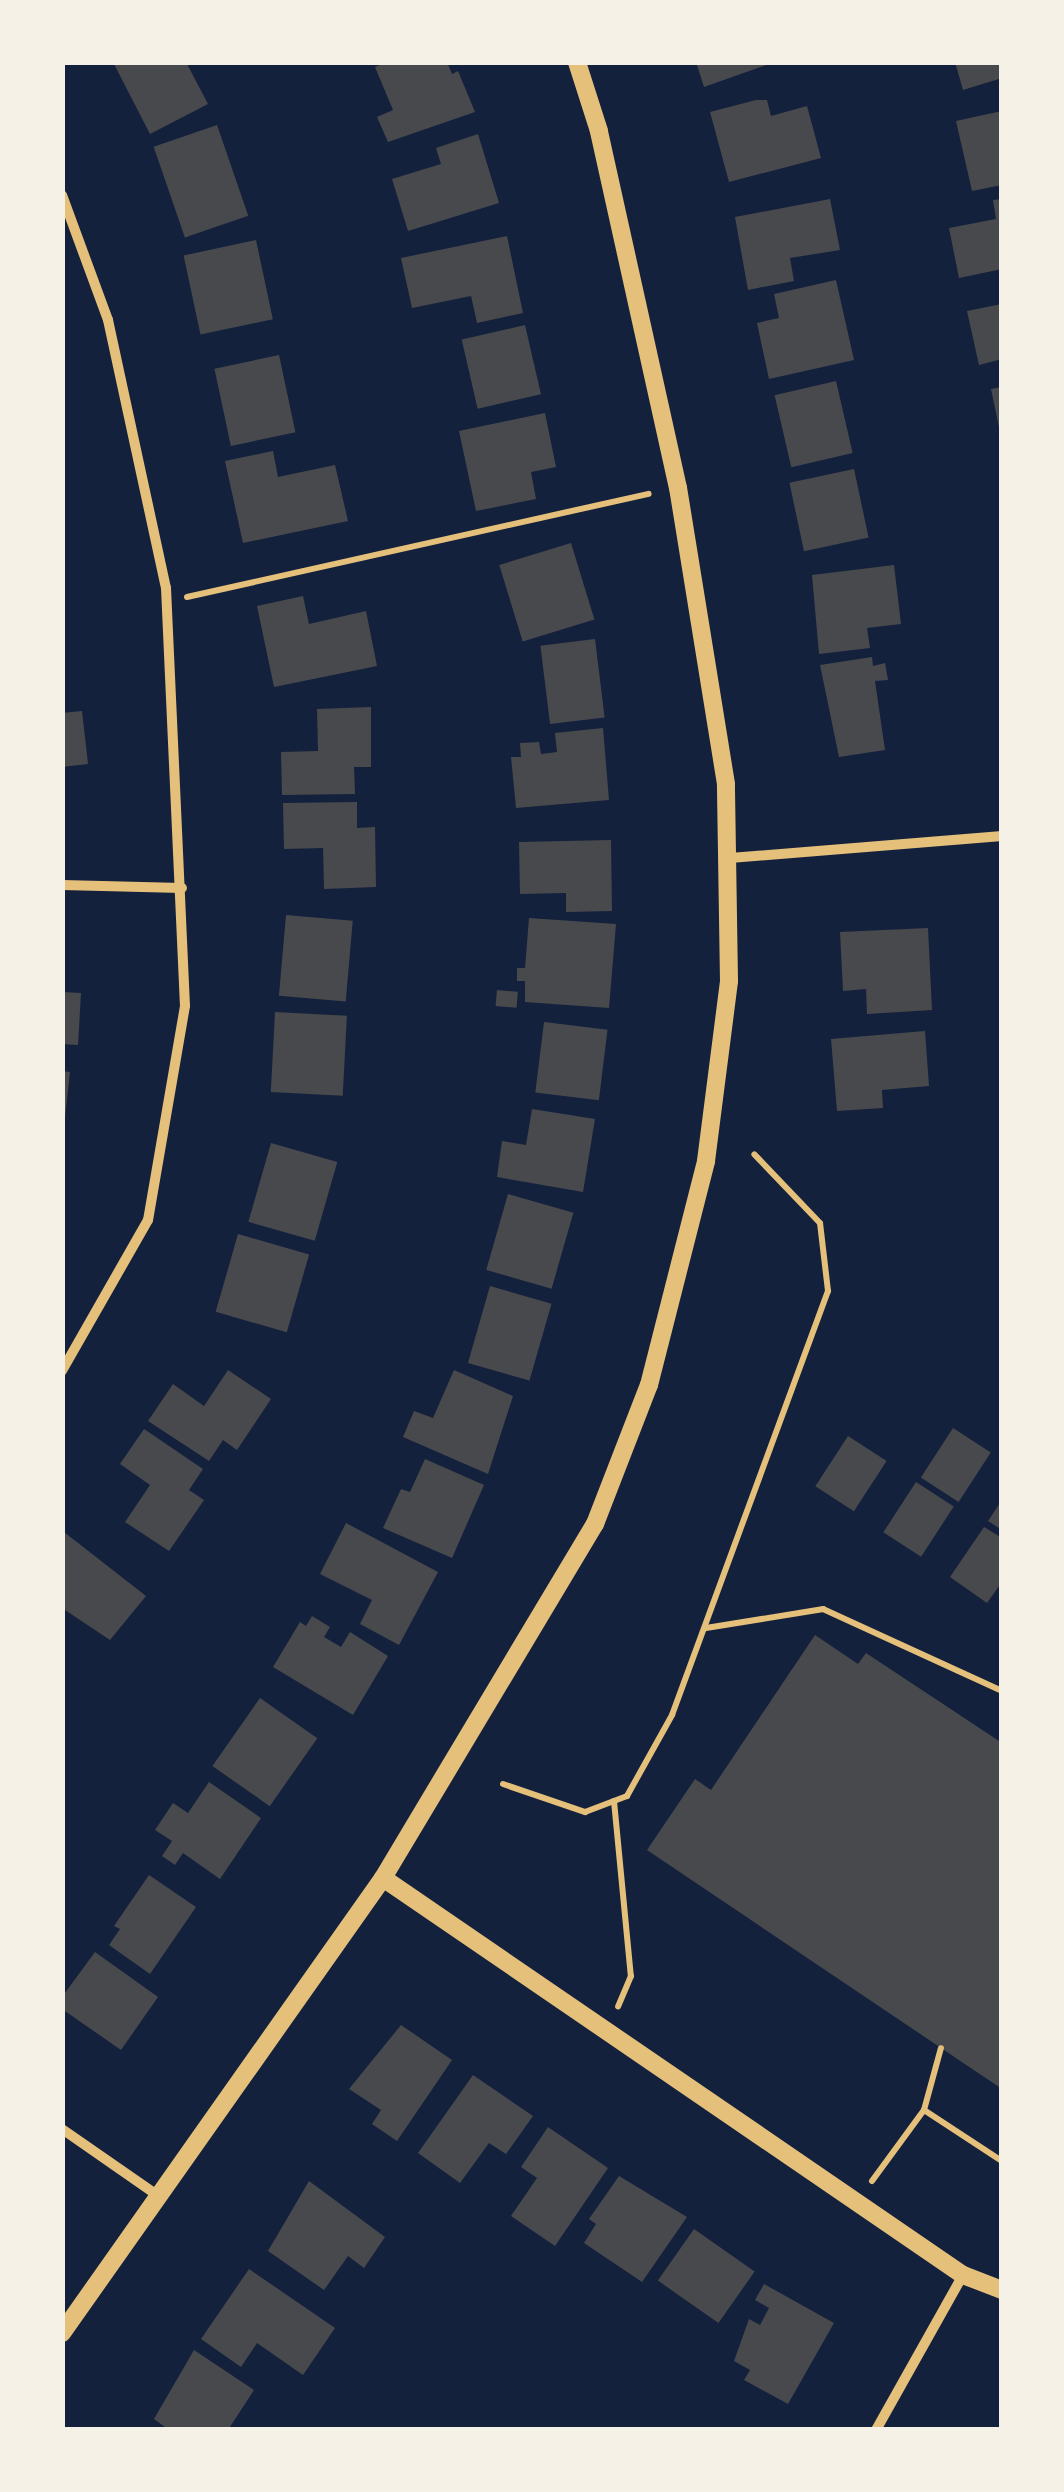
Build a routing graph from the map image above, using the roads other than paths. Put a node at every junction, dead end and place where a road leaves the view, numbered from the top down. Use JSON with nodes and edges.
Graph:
{"nodes":[{"id":1,"x":577,"y":62,"type":"edge"},
{"id":2,"x":62,"y":195,"type":"edge"},
{"id":3,"x":1002,"y":836,"type":"edge"},
{"id":4,"x":730,"y":858,"type":"junction"},
{"id":5,"x":62,"y":885,"type":"edge"},
{"id":6,"x":182,"y":888,"type":"junction"},
{"id":7,"x":62,"y":1371,"type":"edge"},
{"id":8,"x":383,"y":1878,"type":"junction"},
{"id":9,"x":62,"y":2129,"type":"edge"},
{"id":10,"x":161,"y":2198,"type":"junction"},
{"id":11,"x":963,"y":2275,"type":"junction"},
{"id":12,"x":1002,"y":2290,"type":"edge"},
{"id":13,"x":62,"y":2333,"type":"edge"},
{"id":14,"x":876,"y":2430,"type":"edge"}],
"edges":[{"from":1,"to":4,"type":"street"},
{"from":2,"to":6,"type":"street"},
{"from":3,"to":4,"type":"street"},
{"from":4,"to":8,"type":"street"},
{"from":5,"to":6,"type":"street"},
{"from":6,"to":7,"type":"street"},
{"from":8,"to":10,"type":"street"},
{"from":8,"to":11,"type":"street"},
{"from":9,"to":10,"type":"street"},
{"from":10,"to":13,"type":"street"},
{"from":11,"to":12,"type":"street"},
{"from":11,"to":14,"type":"street"}]}
